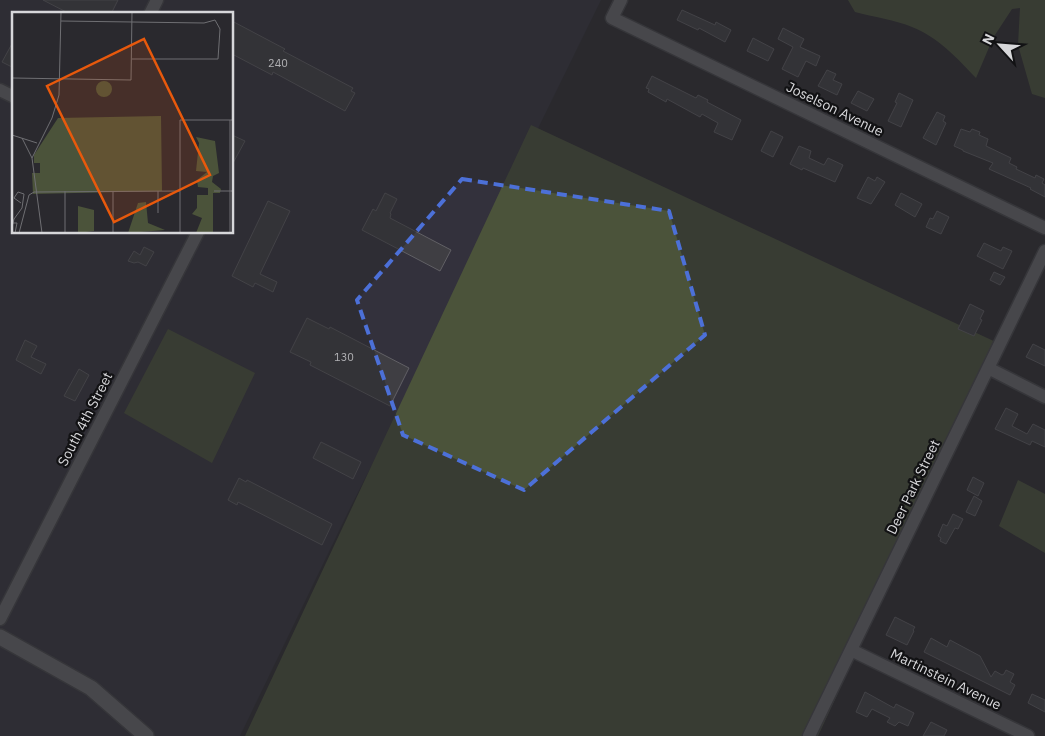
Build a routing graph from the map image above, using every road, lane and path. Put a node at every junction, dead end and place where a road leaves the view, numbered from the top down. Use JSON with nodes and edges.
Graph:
{"nodes":[{"id":1,"x":157,"y":0,"type":"edge"},
{"id":2,"x":620,"y":0,"type":"edge"},
{"id":3,"x":151,"y":12,"type":"edge"},
{"id":4,"x":0,"y":90,"type":"edge"},
{"id":5,"x":12,"y":96,"type":"edge"},
{"id":6,"x":1045,"y":228,"type":"edge"},
{"id":7,"x":197,"y":234,"type":"edge"},
{"id":8,"x":1045,"y":251,"type":"edge"},
{"id":9,"x":988,"y":368,"type":"junction"},
{"id":10,"x":1045,"y":397,"type":"edge"},
{"id":11,"x":0,"y":619,"type":"edge"},
{"id":12,"x":0,"y":637,"type":"edge"},
{"id":13,"x":850,"y":650,"type":"junction"},
{"id":14,"x":146,"y":736,"type":"edge"},
{"id":15,"x":809,"y":736,"type":"edge"},
{"id":16,"x":1028,"y":736,"type":"edge"}],
"edges":[{"from":1,"to":3,"type":"street"},
{"from":2,"to":6,"type":"street","name":"Joselson Avenue"},
{"from":4,"to":5,"type":"street"},
{"from":7,"to":11,"type":"street","name":"South 4th Street"},
{"from":8,"to":9,"type":"street","name":"Deer Park Street"},
{"from":9,"to":10,"type":"street"},
{"from":9,"to":13,"type":"street","name":"Deer Park Street"},
{"from":12,"to":14,"type":"street"},
{"from":13,"to":15,"type":"street","name":"Deer Park Street"},
{"from":13,"to":16,"type":"street","name":"Martinstein Avenue"}]}
